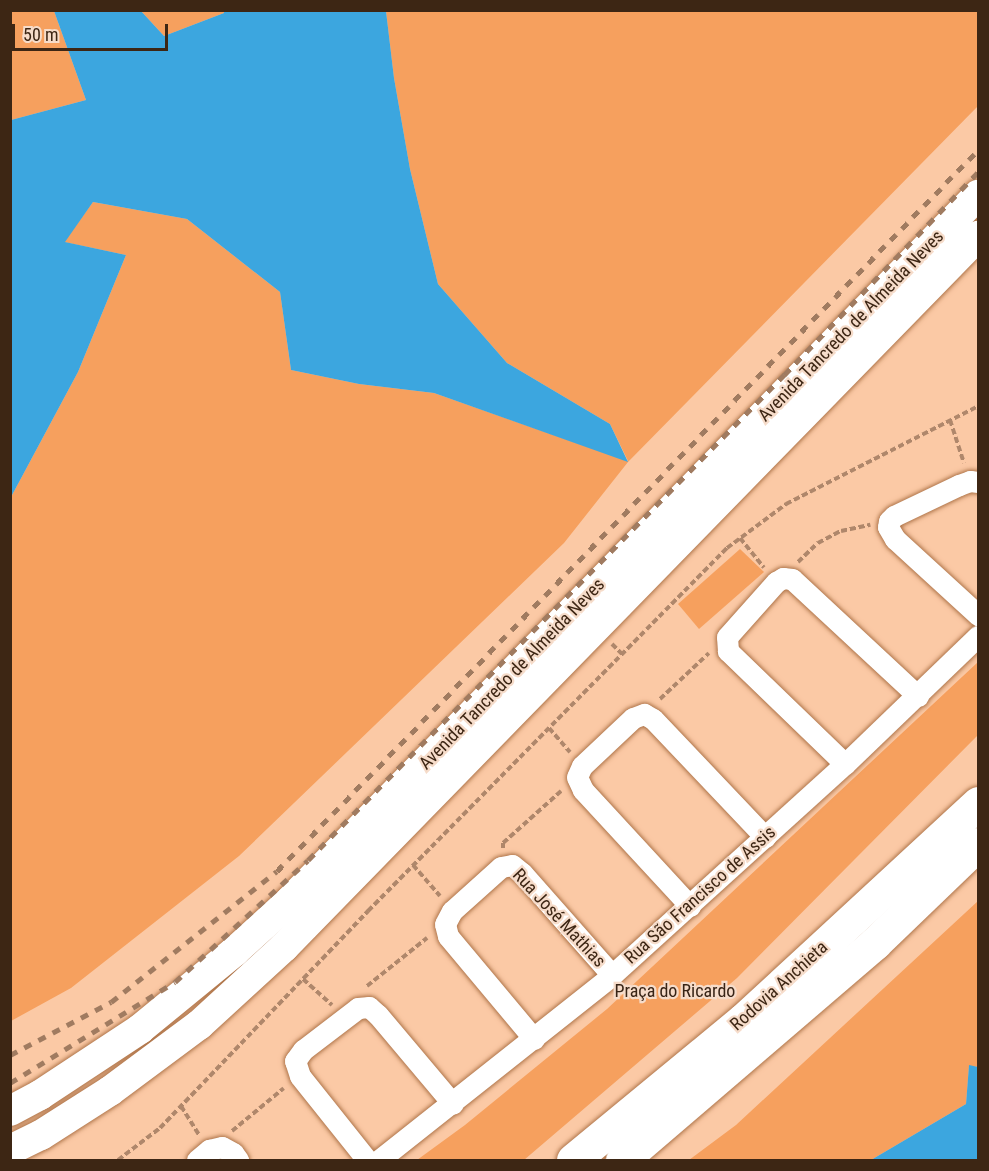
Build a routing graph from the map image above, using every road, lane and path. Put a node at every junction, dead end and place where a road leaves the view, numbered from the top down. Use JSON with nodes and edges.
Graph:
{"nodes":[{"id":1,"x":978,"y":195,"type":"edge"},
{"id":2,"x":978,"y":236,"type":"edge"},
{"id":3,"x":978,"y":406,"type":"edge"},
{"id":4,"x":950,"y":420,"type":"junction"},
{"id":5,"x":974,"y":482,"type":"edge"},
{"id":6,"x":889,"y":521,"type":"junction"},
{"id":7,"x":740,"y":538,"type":"junction"},
{"id":8,"x":780,"y":580,"type":"junction"},
{"id":9,"x":978,"y":615,"type":"edge"},
{"id":10,"x":978,"y":636,"type":"edge"},
{"id":11,"x":727,"y":637,"type":"junction"},
{"id":12,"x":918,"y":696,"type":"junction"},
{"id":13,"x":644,"y":714,"type":"junction"},
{"id":14,"x":549,"y":728,"type":"junction"},
{"id":15,"x":845,"y":764,"type":"junction"},
{"id":16,"x":580,"y":772,"type":"junction"},
{"id":17,"x":978,"y":803,"type":"edge"},
{"id":18,"x":765,"y":837,"type":"junction"},
{"id":19,"x":978,"y":844,"type":"edge"},
{"id":20,"x":413,"y":865,"type":"junction"},
{"id":21,"x":501,"y":867,"type":"junction"},
{"id":22,"x":690,"y":906,"type":"junction"},
{"id":23,"x":449,"y":917,"type":"junction"},
{"id":24,"x":612,"y":975,"type":"junction"},
{"id":25,"x":303,"y":979,"type":"junction"},
{"id":26,"x":369,"y":1007,"type":"junction"},
{"id":27,"x":338,"y":1023,"type":"junction"},
{"id":28,"x":534,"y":1039,"type":"junction"},
{"id":29,"x":300,"y":1076,"type":"junction"},
{"id":30,"x":453,"y":1104,"type":"junction"},
{"id":31,"x":181,"y":1106,"type":"junction"},
{"id":32,"x":10,"y":1111,"type":"edge"},
{"id":33,"x":10,"y":1150,"type":"edge"},
{"id":34,"x":217,"y":1155,"type":"edge"},
{"id":35,"x":118,"y":1161,"type":"edge"},
{"id":36,"x":367,"y":1161,"type":"edge"},
{"id":37,"x":379,"y":1161,"type":"edge"},
{"id":38,"x":573,"y":1161,"type":"edge"},
{"id":39,"x":622,"y":1161,"type":"edge"}],
"edges":[{"from":1,"to":32,"type":"main road","name":"Avenida Tancredo de Almeida Neves"},
{"from":2,"to":33,"type":"main road","name":"Avenida Tancredo de Almeida Neves"},
{"from":3,"to":4,"type":"path"},
{"from":4,"to":5,"type":"path"},
{"from":4,"to":7,"type":"path"},
{"from":5,"to":6,"type":"street"},
{"from":6,"to":8,"type":"path"},
{"from":6,"to":9,"type":"street"},
{"from":7,"to":8,"type":"path"},
{"from":7,"to":14,"type":"path"},
{"from":8,"to":11,"type":"street"},
{"from":8,"to":12,"type":"street"},
{"from":10,"to":12,"type":"street","name":"Rua São Francisco de Assis"},
{"from":11,"to":13,"type":"path"},
{"from":11,"to":15,"type":"street"},
{"from":12,"to":15,"type":"street","name":"Rua São Francisco de Assis"},
{"from":13,"to":16,"type":"street"},
{"from":13,"to":18,"type":"street"},
{"from":14,"to":16,"type":"path"},
{"from":14,"to":20,"type":"path"},
{"from":15,"to":18,"type":"street","name":"Rua São Francisco de Assis"},
{"from":16,"to":21,"type":"path"},
{"from":16,"to":22,"type":"street"},
{"from":17,"to":38,"type":"highway","name":"Rodovia Anchieta"},
{"from":18,"to":22,"type":"street","name":"Rua São Francisco de Assis"},
{"from":19,"to":39,"type":"highway","name":"Rodovia Anchieta"},
{"from":20,"to":23,"type":"path"},
{"from":20,"to":25,"type":"path"},
{"from":21,"to":23,"type":"street","name":"Rua José Mathias"},
{"from":21,"to":24,"type":"street","name":"Rua José Mathias"},
{"from":22,"to":24,"type":"street","name":"Rua São Francisco de Assis"},
{"from":23,"to":26,"type":"path"},
{"from":23,"to":28,"type":"street"},
{"from":24,"to":28,"type":"street","name":"Rua São Francisco de Assis"},
{"from":25,"to":27,"type":"path"},
{"from":25,"to":31,"type":"path"},
{"from":26,"to":27,"type":"street"},
{"from":26,"to":30,"type":"street"},
{"from":27,"to":29,"type":"street"},
{"from":28,"to":30,"type":"street","name":"Rua São Francisco de Assis"},
{"from":29,"to":34,"type":"path"},
{"from":29,"to":36,"type":"street"},
{"from":30,"to":37,"type":"street","name":"Rua São Francisco de Assis"},
{"from":31,"to":34,"type":"path"},
{"from":31,"to":35,"type":"path"}]}
